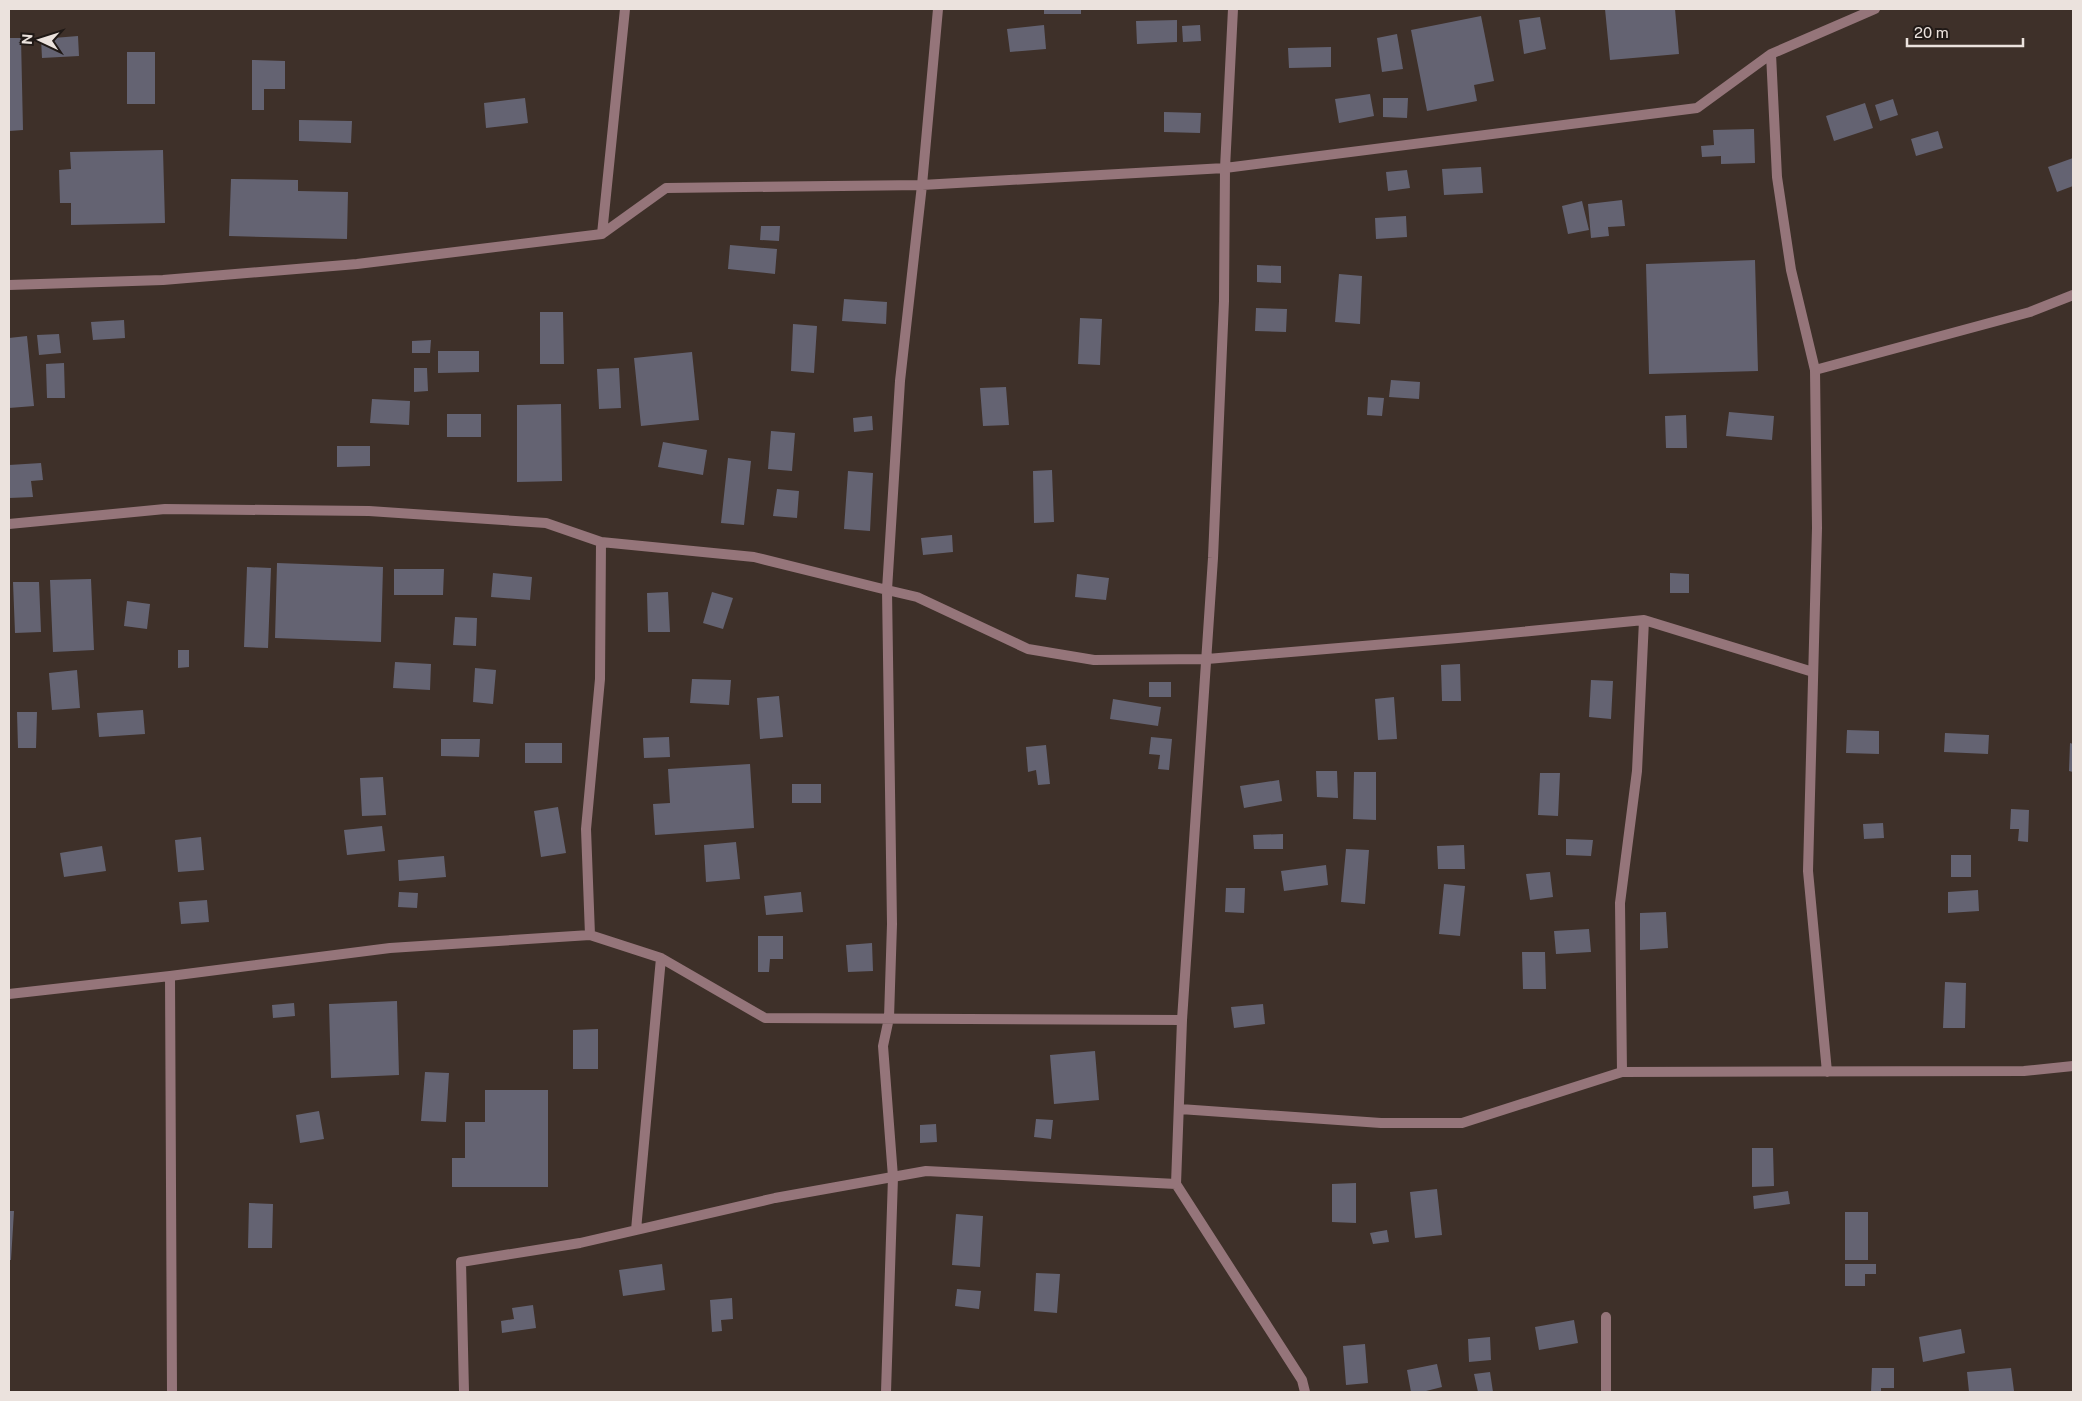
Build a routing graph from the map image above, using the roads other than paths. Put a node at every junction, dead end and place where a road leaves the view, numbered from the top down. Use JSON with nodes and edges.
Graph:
{"nodes":[{"id":1,"x":625,"y":9,"type":"edge"},
{"id":2,"x":938,"y":9,"type":"edge"},
{"id":3,"x":1233,"y":9,"type":"edge"},
{"id":4,"x":1875,"y":9,"type":"edge"},
{"id":5,"x":1771,"y":54,"type":"junction"},
{"id":6,"x":1225,"y":168,"type":"junction"},
{"id":7,"x":922,"y":185,"type":"junction"},
{"id":8,"x":602,"y":234,"type":"junction"},
{"id":9,"x":9,"y":285,"type":"edge"},
{"id":10,"x":2073,"y":295,"type":"edge"},
{"id":11,"x":1816,"y":370,"type":"junction"},
{"id":12,"x":9,"y":524,"type":"edge"},
{"id":13,"x":601,"y":542,"type":"junction"},
{"id":14,"x":887,"y":590,"type":"junction"},
{"id":15,"x":1644,"y":620,"type":"junction"},
{"id":16,"x":1207,"y":660,"type":"junction"},
{"id":17,"x":1813,"y":672,"type":"junction"},
{"id":18,"x":590,"y":935,"type":"junction"},
{"id":19,"x":661,"y":958,"type":"junction"},
{"id":20,"x":170,"y":976,"type":"junction"},
{"id":21,"x":9,"y":994,"type":"edge"},
{"id":22,"x":889,"y":1018,"type":"junction"},
{"id":23,"x":1182,"y":1020,"type":"junction"},
{"id":24,"x":2073,"y":1066,"type":"edge"},
{"id":25,"x":1622,"y":1072,"type":"junction"},
{"id":26,"x":1826,"y":1072,"type":"junction"},
{"id":27,"x":1180,"y":1109,"type":"junction"},
{"id":28,"x":893,"y":1177,"type":"junction"},
{"id":29,"x":1176,"y":1184,"type":"junction"},
{"id":30,"x":636,"y":1230,"type":"junction"},
{"id":31,"x":1606,"y":1317,"type":"dead end"},
{"id":32,"x":172,"y":1392,"type":"edge"},
{"id":33,"x":464,"y":1392,"type":"edge"},
{"id":34,"x":886,"y":1392,"type":"edge"},
{"id":35,"x":1305,"y":1392,"type":"edge"},
{"id":36,"x":1606,"y":1392,"type":"edge"}],
"edges":[{"from":1,"to":8,"type":"street"},
{"from":2,"to":7,"type":"street"},
{"from":3,"to":6,"type":"street"},
{"from":4,"to":5,"type":"street"},
{"from":5,"to":6,"type":"street"},
{"from":5,"to":11,"type":"street"},
{"from":6,"to":7,"type":"street"},
{"from":6,"to":16,"type":"street"},
{"from":7,"to":8,"type":"street"},
{"from":7,"to":14,"type":"street"},
{"from":8,"to":9,"type":"street"},
{"from":10,"to":11,"type":"street"},
{"from":11,"to":17,"type":"street"},
{"from":12,"to":13,"type":"street"},
{"from":13,"to":14,"type":"street"},
{"from":13,"to":18,"type":"street"},
{"from":14,"to":16,"type":"street"},
{"from":14,"to":22,"type":"street"},
{"from":15,"to":16,"type":"street"},
{"from":15,"to":17,"type":"street"},
{"from":15,"to":25,"type":"street"},
{"from":16,"to":23,"type":"street"},
{"from":17,"to":26,"type":"street"},
{"from":18,"to":19,"type":"street"},
{"from":18,"to":20,"type":"street"},
{"from":19,"to":22,"type":"street"},
{"from":19,"to":30,"type":"street"},
{"from":20,"to":21,"type":"street"},
{"from":20,"to":32,"type":"street"},
{"from":22,"to":23,"type":"street"},
{"from":22,"to":28,"type":"street"},
{"from":23,"to":27,"type":"street"},
{"from":24,"to":26,"type":"street"},
{"from":25,"to":26,"type":"street"},
{"from":25,"to":27,"type":"street"},
{"from":27,"to":29,"type":"street"},
{"from":28,"to":29,"type":"street"},
{"from":28,"to":30,"type":"street"},
{"from":28,"to":34,"type":"street"},
{"from":29,"to":35,"type":"street"},
{"from":30,"to":33,"type":"street"},
{"from":31,"to":36,"type":"street"}]}
